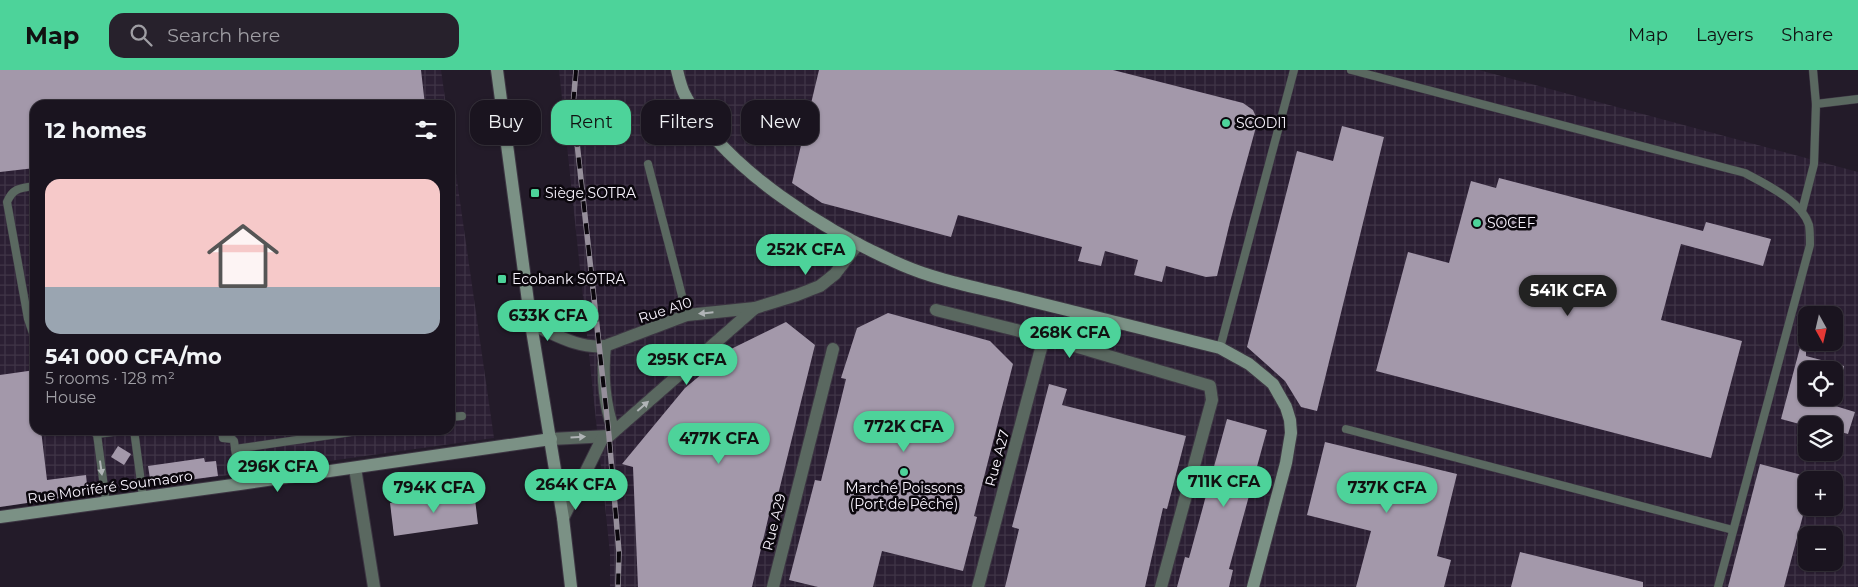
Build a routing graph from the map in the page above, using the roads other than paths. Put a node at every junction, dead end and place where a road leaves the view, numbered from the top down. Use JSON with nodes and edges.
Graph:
{"nodes":[{"id":1,"x":496,"y":70,"type":"edge"},
{"id":2,"x":677,"y":70,"type":"edge"},
{"id":3,"x":1294,"y":70,"type":"edge"},
{"id":4,"x":1351,"y":70,"type":"edge"},
{"id":5,"x":1813,"y":70,"type":"edge"},
{"id":6,"x":1858,"y":99,"type":"edge"},
{"id":7,"x":1816,"y":104,"type":"junction"},
{"id":8,"x":648,"y":164,"type":"dead end"},
{"id":9,"x":30,"y":187,"type":"edge"},
{"id":10,"x":1802,"y":212,"type":"junction"},
{"id":11,"x":858,"y":244,"type":"junction"},
{"id":12,"x":755,"y":308,"type":"junction"},
{"id":13,"x":936,"y":310,"type":"dead end"},
{"id":14,"x":688,"y":315,"type":"junction"},
{"id":15,"x":531,"y":324,"type":"junction"},
{"id":16,"x":30,"y":325,"type":"edge"},
{"id":17,"x":1044,"y":337,"type":"junction"},
{"id":18,"x":605,"y":346,"type":"junction"},
{"id":19,"x":1220,"y":348,"type":"junction"},
{"id":20,"x":833,"y":349,"type":"dead end"},
{"id":21,"x":462,"y":416,"type":"dead end"},
{"id":22,"x":455,"y":417,"type":"edge"},
{"id":23,"x":1346,"y":429,"type":"dead end"},
{"id":24,"x":608,"y":434,"type":"junction"},
{"id":25,"x":95,"y":435,"type":"edge"},
{"id":26,"x":135,"y":435,"type":"edge"},
{"id":27,"x":223,"y":435,"type":"edge"},
{"id":28,"x":331,"y":435,"type":"edge"},
{"id":29,"x":551,"y":439,"type":"junction"},
{"id":30,"x":236,"y":449,"type":"junction"},
{"id":31,"x":355,"y":468,"type":"junction"},
{"id":32,"x":240,"y":484,"type":"junction"},
{"id":33,"x":143,"y":497,"type":"junction"},
{"id":34,"x":106,"y":502,"type":"junction"},
{"id":35,"x":0,"y":517,"type":"edge"},
{"id":36,"x":563,"y":518,"type":"junction"},
{"id":37,"x":1733,"y":530,"type":"junction"},
{"id":38,"x":374,"y":587,"type":"edge"},
{"id":39,"x":571,"y":587,"type":"edge"},
{"id":40,"x":773,"y":587,"type":"edge"},
{"id":41,"x":978,"y":587,"type":"edge"},
{"id":42,"x":1161,"y":587,"type":"edge"},
{"id":43,"x":1253,"y":587,"type":"edge"},
{"id":44,"x":1718,"y":587,"type":"edge"}],
"edges":[{"from":1,"to":15,"type":"street"},
{"from":2,"to":11,"type":"street"},
{"from":3,"to":19,"type":"lane"},
{"from":4,"to":10,"type":"lane"},
{"from":5,"to":7,"type":"lane"},
{"from":6,"to":7,"type":"lane"},
{"from":7,"to":10,"type":"lane"},
{"from":8,"to":14,"type":"lane"},
{"from":9,"to":16,"type":"lane"},
{"from":10,"to":37,"type":"lane"},
{"from":11,"to":12,"type":"street","name":"Rue A10"},
{"from":11,"to":19,"type":"street"},
{"from":12,"to":14,"type":"street","name":"Rue A10","one_way":true},
{"from":24,"to":12,"type":"street","name":"Rue A10","one_way":true},
{"from":13,"to":17,"type":"street"},
{"from":14,"to":18,"type":"street","name":"Rue A10"},
{"from":15,"to":18,"type":"street","name":"Rue A10"},
{"from":15,"to":29,"type":"street"},
{"from":17,"to":41,"type":"street","name":"Rue A27"},
{"from":17,"to":42,"type":"street"},
{"from":18,"to":24,"type":"street"},
{"from":19,"to":43,"type":"street"},
{"from":20,"to":40,"type":"street","name":"Rue A29"},
{"from":21,"to":22,"type":"lane"},
{"from":23,"to":37,"type":"lane"},
{"from":29,"to":24,"type":"street","one_way":true},
{"from":24,"to":36,"type":"street","name":"Rue A10"},
{"from":25,"to":34,"type":"lane","one_way":true},
{"from":26,"to":33,"type":"lane"},
{"from":27,"to":30,"type":"lane"},
{"from":28,"to":30,"type":"lane"},
{"from":29,"to":31,"type":"street","name":"Rue Moriféré Soumaoro"},
{"from":29,"to":36,"type":"street"},
{"from":30,"to":32,"type":"lane"},
{"from":31,"to":32,"type":"street","name":"Rue Moriféré Soumaoro"},
{"from":31,"to":38,"type":"street"},
{"from":32,"to":33,"type":"street","name":"Rue Moriféré Soumaoro"},
{"from":33,"to":34,"type":"street","name":"Rue Moriféré Soumaoro"},
{"from":34,"to":35,"type":"street","name":"Rue Moriféré Soumaoro"},
{"from":36,"to":39,"type":"street"},
{"from":37,"to":44,"type":"lane"}]}
